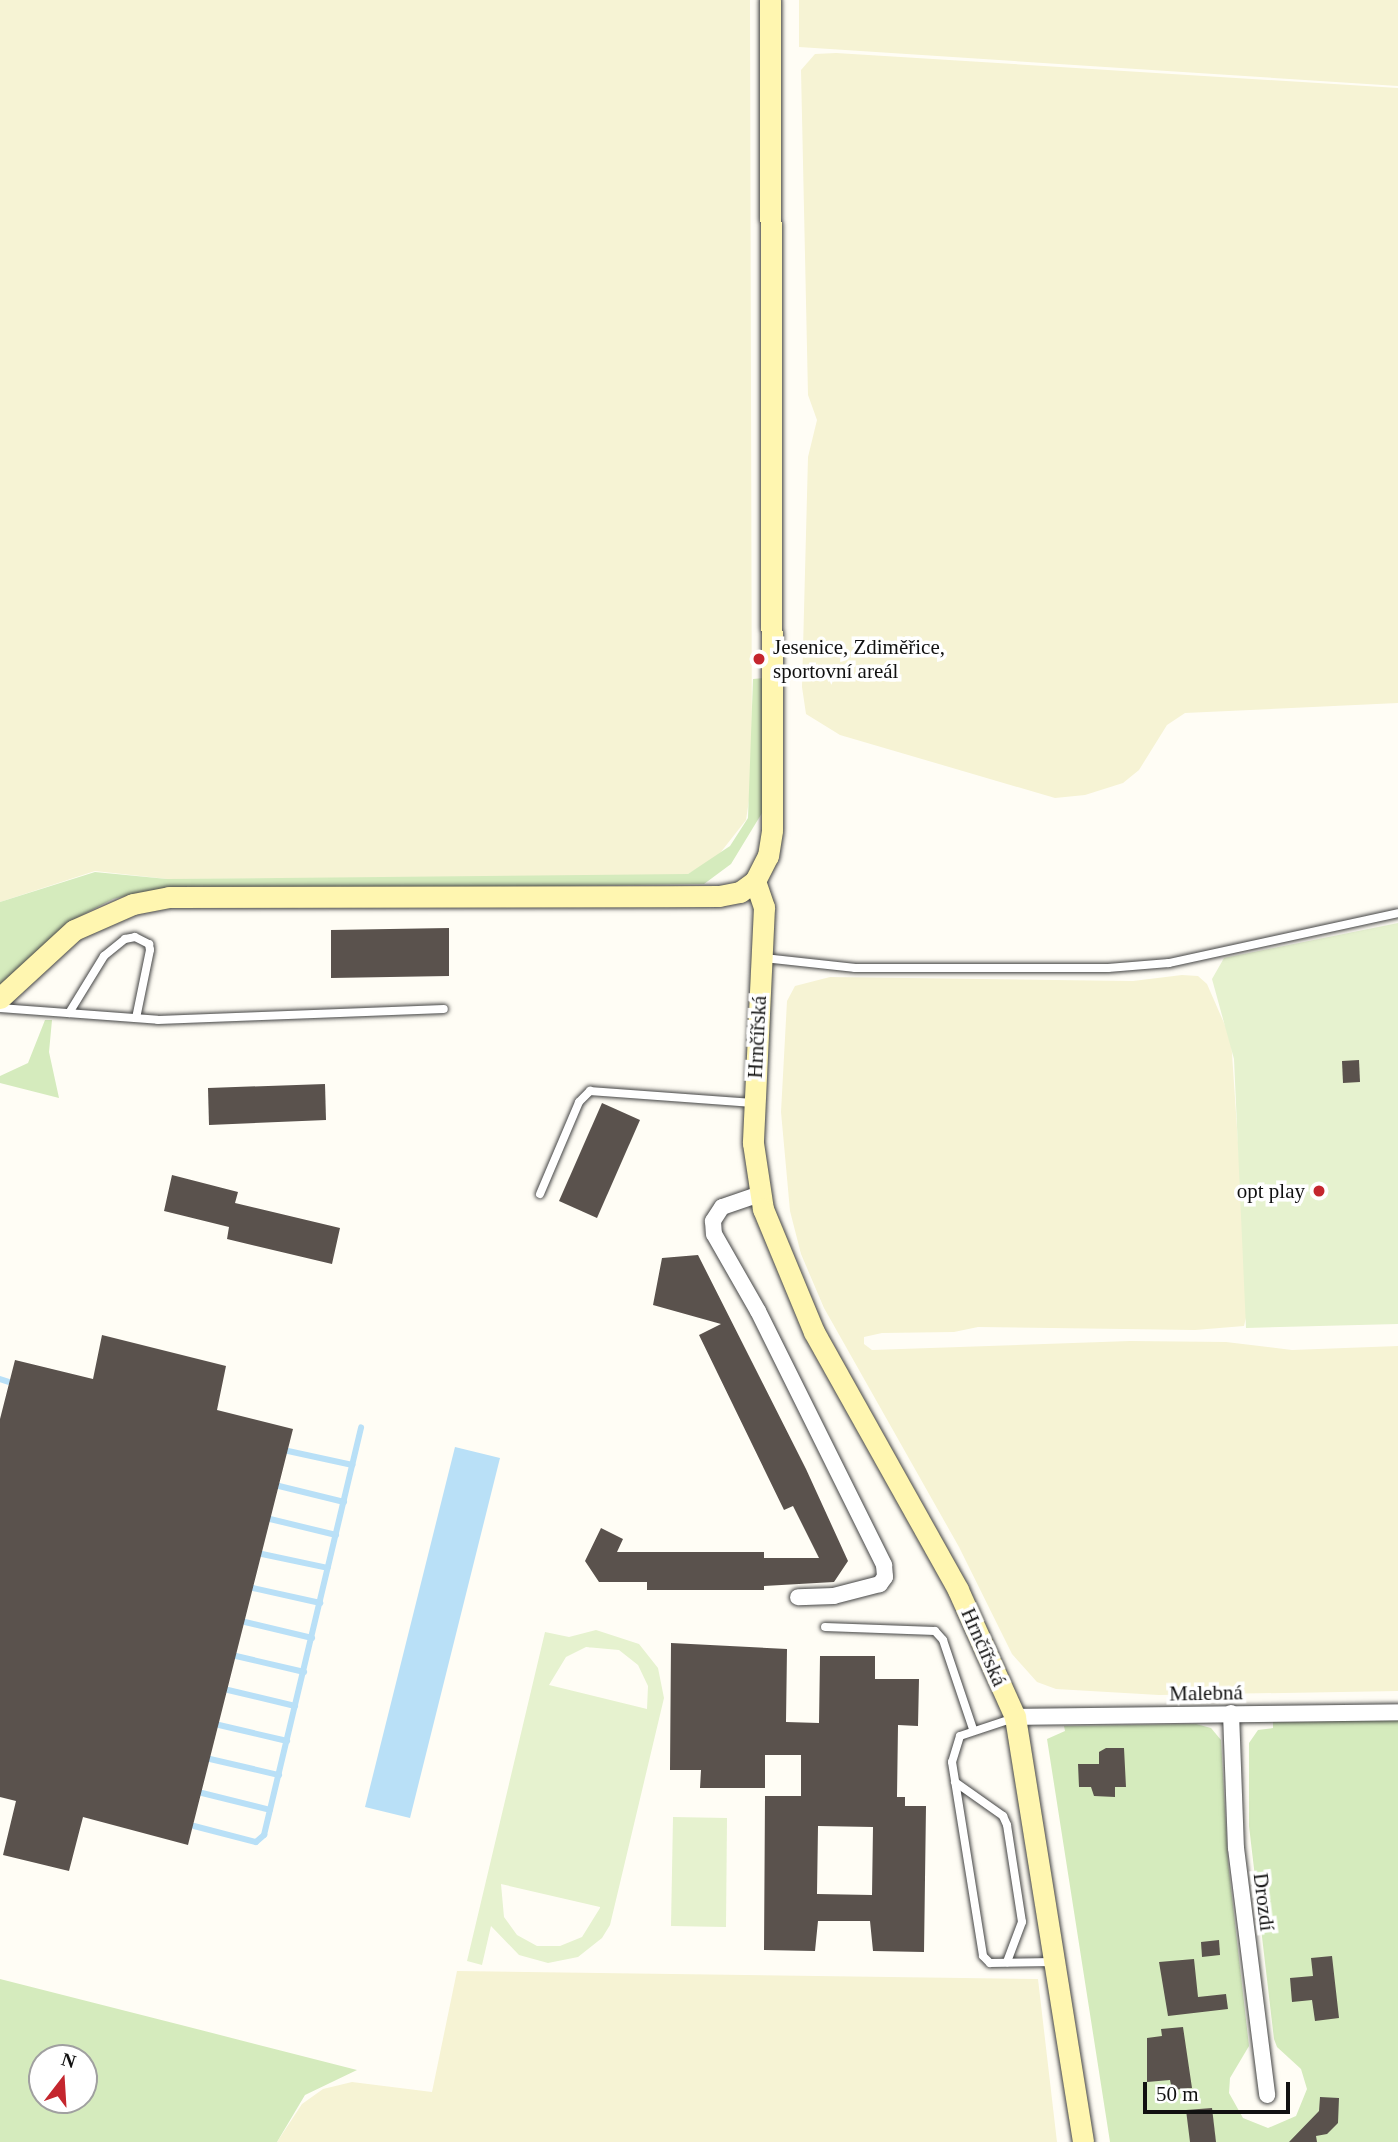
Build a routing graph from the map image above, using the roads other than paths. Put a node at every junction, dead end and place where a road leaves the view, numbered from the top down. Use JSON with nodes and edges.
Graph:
{"nodes":[{"id":1,"x":770,"y":0,"type":"edge"},
{"id":2,"x":755,"y":881,"type":"junction"},
{"id":3,"x":1398,"y":913,"type":"edge"},
{"id":4,"x":761,"y":958,"type":"junction"},
{"id":5,"x":0,"y":998,"type":"edge"},
{"id":6,"x":0,"y":1007,"type":"edge"},
{"id":7,"x":444,"y":1009,"type":"dead end"},
{"id":8,"x":69,"y":1013,"type":"junction"},
{"id":9,"x":136,"y":1018,"type":"junction"},
{"id":10,"x":753,"y":1103,"type":"junction"},
{"id":11,"x":540,"y":1194,"type":"dead end"},
{"id":12,"x":760,"y":1194,"type":"junction"},
{"id":13,"x":798,"y":1597,"type":"dead end"},
{"id":14,"x":825,"y":1627,"type":"dead end"},
{"id":15,"x":1398,"y":1712,"type":"edge"},
{"id":16,"x":1231,"y":1713,"type":"junction"},
{"id":17,"x":1015,"y":1717,"type":"junction"},
{"id":18,"x":973,"y":1729,"type":"junction"},
{"id":19,"x":955,"y":1782,"type":"junction"},
{"id":20,"x":1007,"y":1962,"type":"junction"},
{"id":21,"x":1053,"y":1962,"type":"junction"},
{"id":22,"x":1268,"y":2095,"type":"dead end"},
{"id":23,"x":1083,"y":2142,"type":"edge"}],
"edges":[{"from":1,"to":2,"type":"street"},
{"from":2,"to":4,"type":"street","name":"Hrnčířská"},
{"from":2,"to":5,"type":"street"},
{"from":3,"to":4,"type":"lane"},
{"from":4,"to":10,"type":"street","name":"Hrnčířská"},
{"from":6,"to":8,"type":"lane"},
{"from":7,"to":9,"type":"lane"},
{"from":8,"to":9,"type":"lane"},
{"from":8,"to":9,"type":"lane"},
{"from":10,"to":11,"type":"lane"},
{"from":10,"to":12,"type":"street","name":"Hrnčířská"},
{"from":12,"to":13,"type":"street"},
{"from":12,"to":17,"type":"street","name":"Hrnčířská"},
{"from":14,"to":18,"type":"lane"},
{"from":15,"to":16,"type":"street","name":"Malebná"},
{"from":16,"to":17,"type":"street","name":"Malebná"},
{"from":16,"to":22,"type":"street","name":"Drozdí"},
{"from":17,"to":18,"type":"lane"},
{"from":17,"to":21,"type":"street","name":"Hrnčířská"},
{"from":18,"to":19,"type":"lane"},
{"from":19,"to":20,"type":"lane"},
{"from":19,"to":20,"type":"lane"},
{"from":20,"to":21,"type":"lane"},
{"from":21,"to":23,"type":"street","name":"Hrnčířská"}]}
